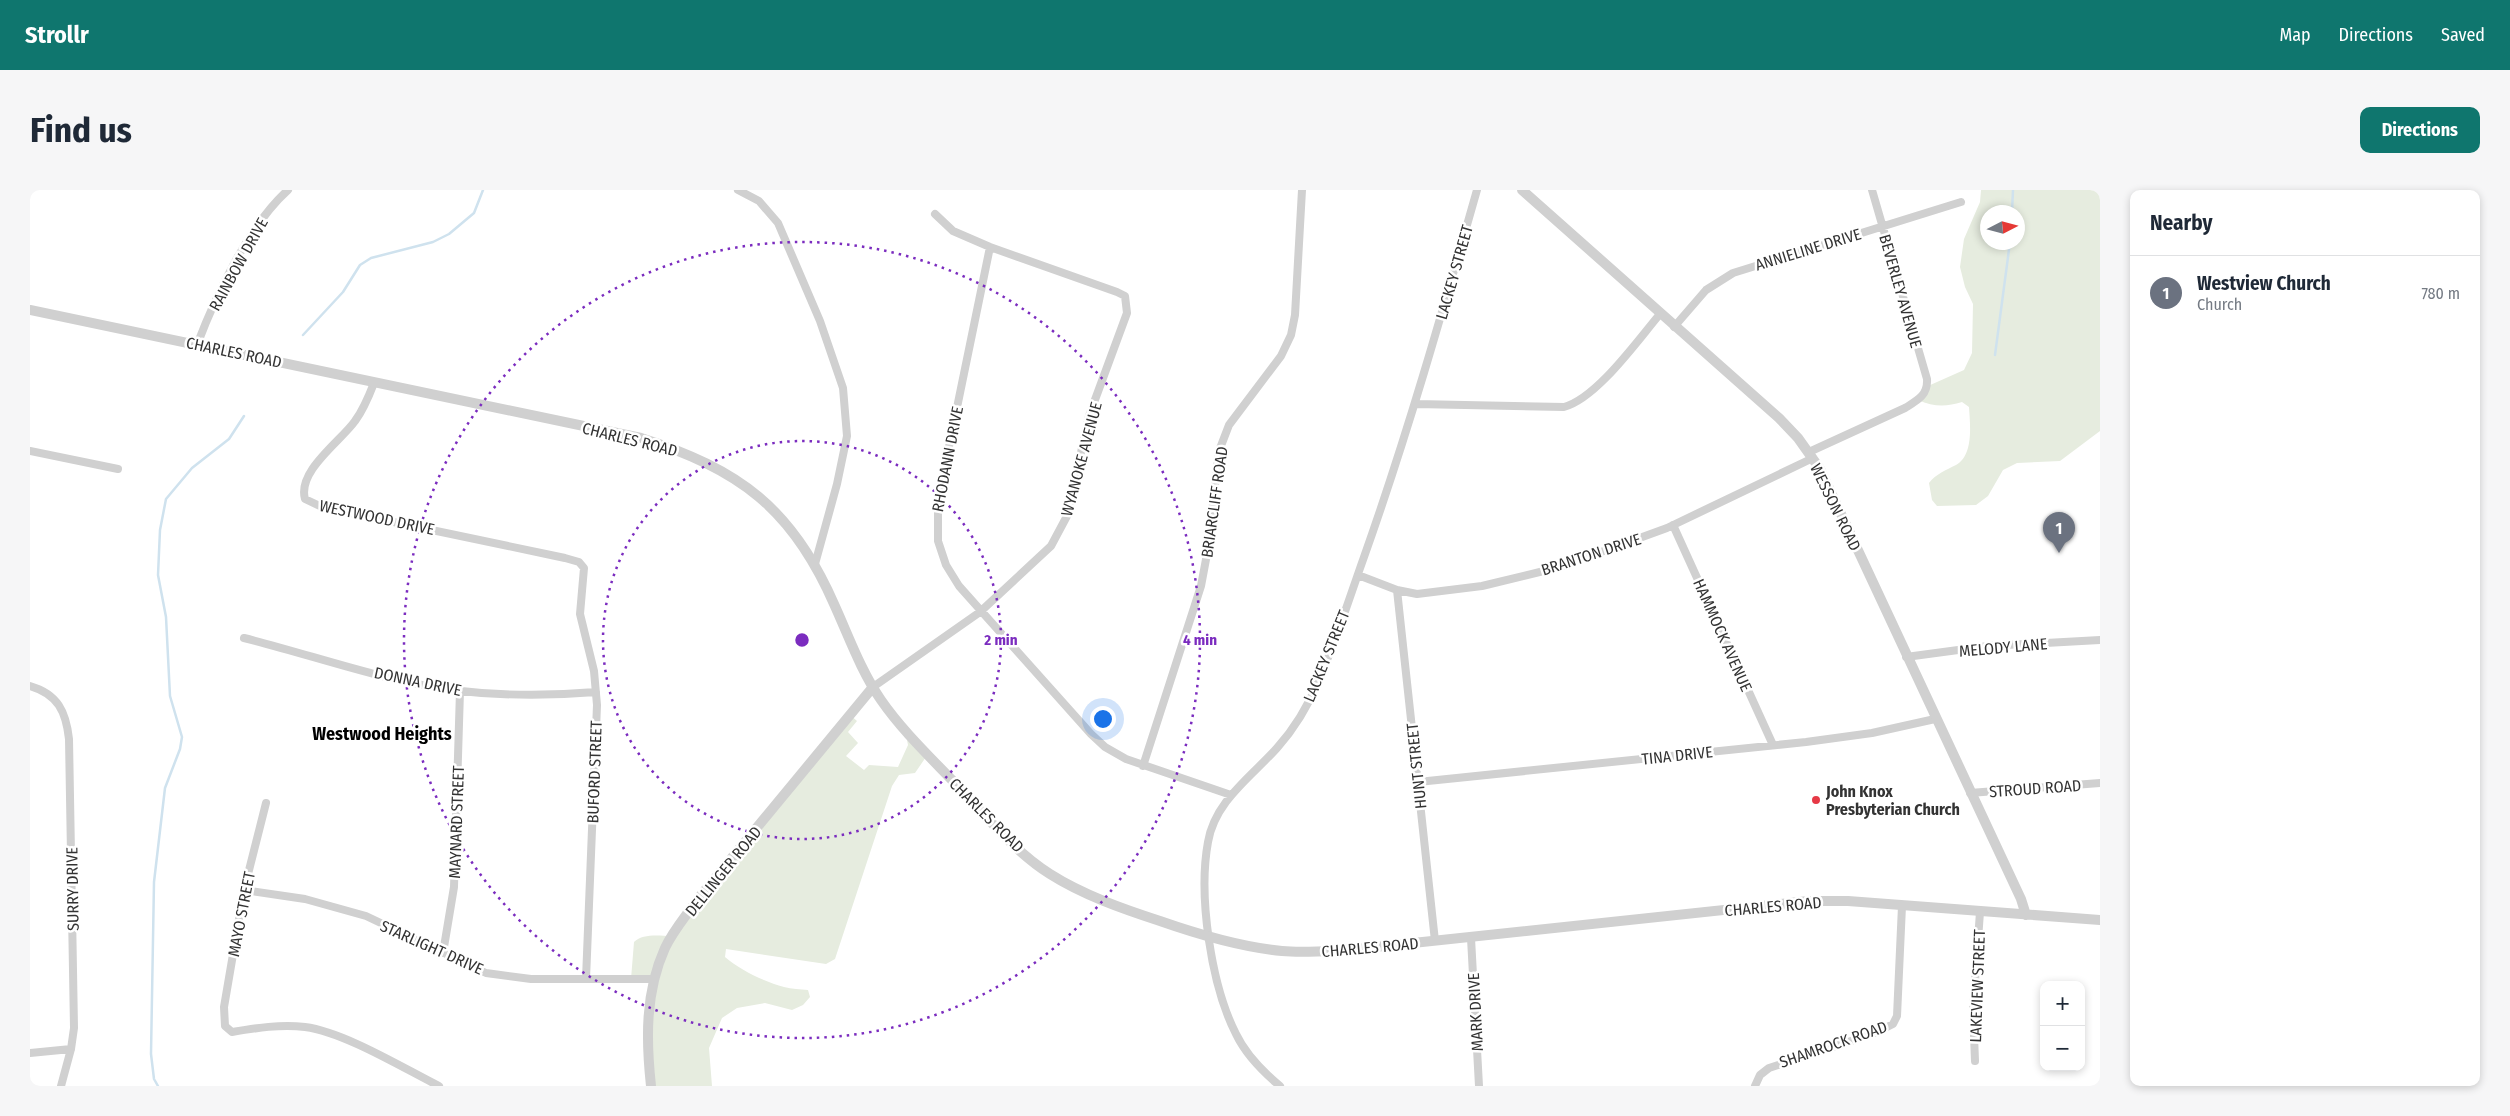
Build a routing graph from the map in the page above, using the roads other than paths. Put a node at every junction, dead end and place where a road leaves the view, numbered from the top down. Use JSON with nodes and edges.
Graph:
{"nodes":[{"id":1,"x":738,"y":190,"type":"edge"},
{"id":2,"x":1302,"y":190,"type":"edge"},
{"id":3,"x":1477,"y":190,"type":"edge"},
{"id":4,"x":1522,"y":190,"type":"edge"},
{"id":5,"x":1872,"y":190,"type":"edge"},
{"id":6,"x":286,"y":191,"type":"edge"},
{"id":7,"x":1961,"y":202,"type":"dead end"},
{"id":8,"x":935,"y":214,"type":"dead end"},
{"id":9,"x":1882,"y":226,"type":"junction"},
{"id":10,"x":990,"y":247,"type":"junction"},
{"id":11,"x":30,"y":310,"type":"edge"},
{"id":12,"x":1660,"y":314,"type":"junction"},
{"id":13,"x":1674,"y":326,"type":"junction"},
{"id":14,"x":197,"y":345,"type":"junction"},
{"id":15,"x":374,"y":382,"type":"junction"},
{"id":16,"x":1926,"y":392,"type":"joint"},
{"id":17,"x":1416,"y":404,"type":"junction"},
{"id":18,"x":30,"y":451,"type":"edge"},
{"id":19,"x":1811,"y":455,"type":"junction"},
{"id":20,"x":118,"y":469,"type":"dead end"},
{"id":21,"x":1673,"y":525,"type":"junction"},
{"id":22,"x":815,"y":564,"type":"junction"},
{"id":23,"x":584,"y":568,"type":"joint"},
{"id":24,"x":1358,"y":575,"type":"junction"},
{"id":25,"x":1397,"y":590,"type":"junction"},
{"id":26,"x":980,"y":612,"type":"junction"},
{"id":27,"x":244,"y":638,"type":"dead end"},
{"id":28,"x":2100,"y":640,"type":"edge"},
{"id":29,"x":1906,"y":657,"type":"junction"},
{"id":30,"x":30,"y":686,"type":"edge"},
{"id":31,"x":873,"y":687,"type":"junction"},
{"id":32,"x":460,"y":690,"type":"junction"},
{"id":33,"x":596,"y":692,"type":"junction"},
{"id":34,"x":1935,"y":719,"type":"junction"},
{"id":35,"x":1773,"y":745,"type":"junction"},
{"id":36,"x":1143,"y":766,"type":"junction"},
{"id":37,"x":1418,"y":782,"type":"junction"},
{"id":38,"x":2100,"y":783,"type":"edge"},
{"id":39,"x":1970,"y":793,"type":"junction"},
{"id":40,"x":1231,"y":795,"type":"junction"},
{"id":41,"x":266,"y":802,"type":"dead end"},
{"id":42,"x":244,"y":890,"type":"junction"},
{"id":43,"x":1902,"y":906,"type":"junction"},
{"id":44,"x":1980,"y":912,"type":"junction"},
{"id":45,"x":2026,"y":915,"type":"junction"},
{"id":46,"x":2100,"y":920,"type":"edge"},
{"id":47,"x":1210,"y":938,"type":"junction"},
{"id":48,"x":1470,"y":938,"type":"junction"},
{"id":49,"x":1435,"y":941,"type":"junction"},
{"id":50,"x":443,"y":953,"type":"junction"},
{"id":51,"x":586,"y":979,"type":"junction"},
{"id":52,"x":654,"y":979,"type":"junction"},
{"id":53,"x":71,"y":1049,"type":"junction"},
{"id":54,"x":30,"y":1053,"type":"edge"},
{"id":55,"x":1975,"y":1061,"type":"dead end"},
{"id":56,"x":61,"y":1086,"type":"edge"},
{"id":57,"x":439,"y":1086,"type":"edge"},
{"id":58,"x":651,"y":1086,"type":"edge"},
{"id":59,"x":1280,"y":1086,"type":"edge"},
{"id":60,"x":1479,"y":1086,"type":"edge"},
{"id":61,"x":1755,"y":1086,"type":"edge"}],
"edges":[{"from":1,"to":22,"type":"street"},
{"from":2,"to":36,"type":"street","name":"BRIARCLIFF ROAD"},
{"from":3,"to":17,"type":"street","name":"LACKEY STREET"},
{"from":4,"to":12,"type":"street","name":"WESSON ROAD"},
{"from":5,"to":9,"type":"street","name":"BEVERLEY AVENUE"},
{"from":6,"to":14,"type":"street","name":"RAINBOW DRIVE"},
{"from":7,"to":9,"type":"street","name":"ANNIELINE DRIVE"},
{"from":8,"to":10,"type":"street","name":"WYANOKE AVENUE"},
{"from":9,"to":13,"type":"street","name":"ANNIELINE DRIVE"},
{"from":9,"to":16,"type":"street","name":"BEVERLEY AVENUE"},
{"from":10,"to":26,"type":"street","name":"RHODANN DRIVE"},
{"from":10,"to":26,"type":"street","name":"WYANOKE AVENUE"},
{"from":11,"to":14,"type":"street","name":"CHARLES ROAD"},
{"from":12,"to":13,"type":"street","name":"WESSON ROAD"},
{"from":12,"to":17,"type":"street"},
{"from":13,"to":19,"type":"street","name":"WESSON ROAD"},
{"from":14,"to":15,"type":"street","name":"CHARLES ROAD"},
{"from":15,"to":22,"type":"street","name":"CHARLES ROAD"},
{"from":15,"to":23,"type":"street","name":"WESTWOOD DRIVE"},
{"from":16,"to":19,"type":"street","name":"BRANTON DRIVE"},
{"from":17,"to":24,"type":"street","name":"LACKEY STREET"},
{"from":18,"to":20,"type":"street"},
{"from":19,"to":21,"type":"street","name":"BRANTON DRIVE"},
{"from":19,"to":29,"type":"street","name":"WESSON ROAD"},
{"from":21,"to":25,"type":"street","name":"BRANTON DRIVE"},
{"from":21,"to":35,"type":"street","name":"HAMMOCK AVENUE"},
{"from":22,"to":31,"type":"street","name":"CHARLES ROAD"},
{"from":23,"to":33,"type":"street","name":"BUFORD STREET"},
{"from":24,"to":25,"type":"street","name":"BRANTON DRIVE"},
{"from":24,"to":40,"type":"street","name":"LACKEY STREET"},
{"from":25,"to":37,"type":"street","name":"HUNT STREET"},
{"from":26,"to":31,"type":"street","name":"WYANOKE AVENUE"},
{"from":26,"to":36,"type":"street","name":"RHODANN DRIVE"},
{"from":27,"to":32,"type":"street","name":"DONNA DRIVE"},
{"from":28,"to":29,"type":"street","name":"MELODY LANE"},
{"from":29,"to":34,"type":"street","name":"WESSON ROAD"},
{"from":30,"to":53,"type":"street","name":"SURRY DRIVE"},
{"from":31,"to":47,"type":"street","name":"CHARLES ROAD"},
{"from":31,"to":52,"type":"street","name":"DELLINGER ROAD"},
{"from":32,"to":33,"type":"street","name":"DONNA DRIVE"},
{"from":32,"to":50,"type":"street","name":"MAYNARD STREET"},
{"from":33,"to":51,"type":"street","name":"BUFORD STREET"},
{"from":34,"to":35,"type":"street","name":"TINA DRIVE"},
{"from":34,"to":39,"type":"street","name":"WESSON ROAD"},
{"from":35,"to":37,"type":"street","name":"TINA DRIVE"},
{"from":36,"to":40,"type":"street","name":"RHODANN DRIVE"},
{"from":37,"to":49,"type":"street","name":"HUNT STREET"},
{"from":38,"to":39,"type":"street","name":"STROUD ROAD"},
{"from":39,"to":45,"type":"street","name":"WESSON ROAD"},
{"from":40,"to":47,"type":"street","name":"LACKEY STREET"},
{"from":41,"to":42,"type":"street","name":"MAYO STREET"},
{"from":42,"to":50,"type":"street","name":"STARLIGHT DRIVE"},
{"from":42,"to":57,"type":"street","name":"MAYO STREET"},
{"from":43,"to":44,"type":"street","name":"CHARLES ROAD"},
{"from":43,"to":48,"type":"street","name":"CHARLES ROAD"},
{"from":43,"to":61,"type":"street","name":"SHAMROCK ROAD"},
{"from":44,"to":45,"type":"street","name":"CHARLES ROAD"},
{"from":44,"to":55,"type":"street","name":"LAKEVIEW STREET"},
{"from":45,"to":46,"type":"street","name":"CHARLES ROAD"},
{"from":47,"to":49,"type":"street","name":"CHARLES ROAD"},
{"from":47,"to":59,"type":"street","name":"LACKEY STREET"},
{"from":48,"to":49,"type":"street","name":"CHARLES ROAD"},
{"from":48,"to":60,"type":"street","name":"MARK DRIVE"},
{"from":50,"to":51,"type":"street","name":"STARLIGHT DRIVE"},
{"from":51,"to":52,"type":"street","name":"STARLIGHT DRIVE"},
{"from":52,"to":58,"type":"street","name":"DELLINGER ROAD"},
{"from":53,"to":54,"type":"street"},
{"from":53,"to":56,"type":"street","name":"SURRY DRIVE"}]}
